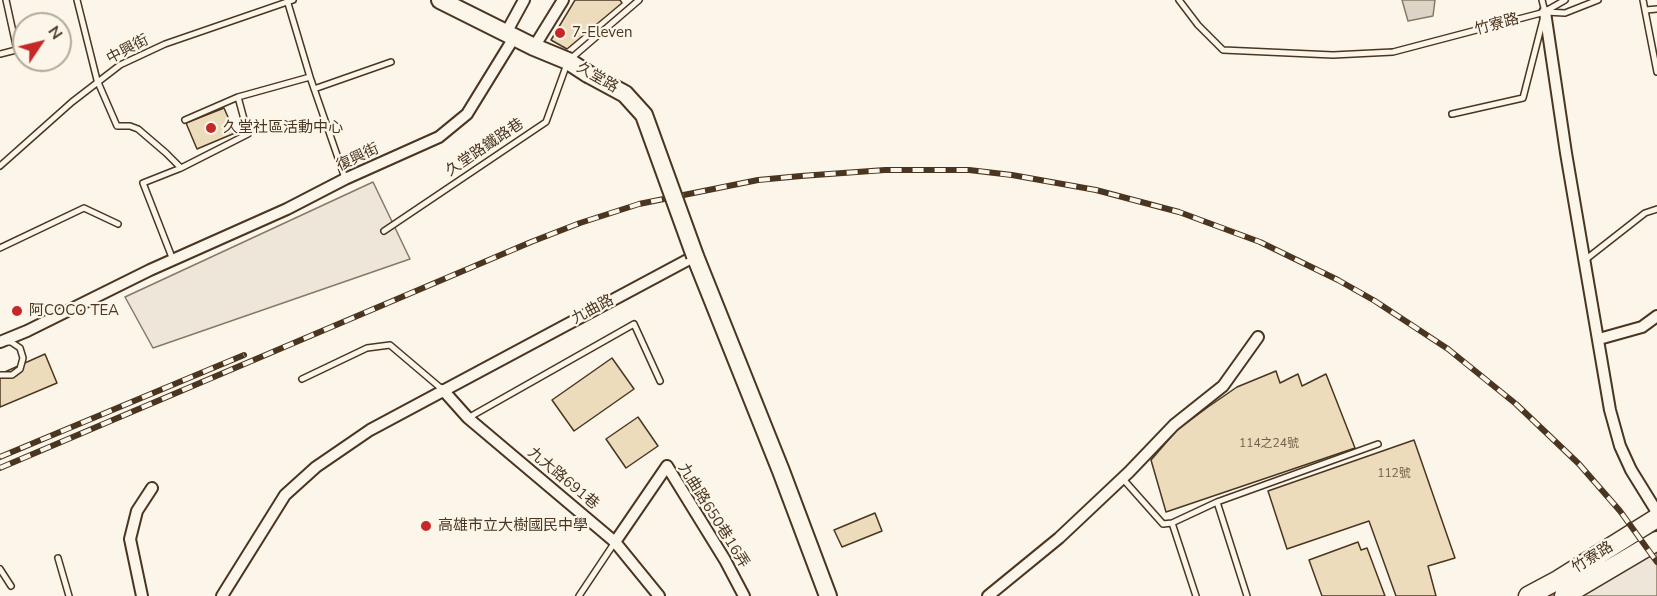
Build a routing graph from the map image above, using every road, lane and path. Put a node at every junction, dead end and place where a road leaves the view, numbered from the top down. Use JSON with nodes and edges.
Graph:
{"nodes":[{"id":1,"x":6,"y":0,"type":"edge"},
{"id":2,"x":77,"y":0,"type":"edge"},
{"id":3,"x":440,"y":0,"type":"edge"},
{"id":4,"x":524,"y":0,"type":"edge"},
{"id":5,"x":563,"y":0,"type":"edge"},
{"id":6,"x":639,"y":0,"type":"edge"},
{"id":7,"x":1179,"y":0,"type":"edge"},
{"id":8,"x":1542,"y":0,"type":"edge"},
{"id":9,"x":1565,"y":0,"type":"edge"},
{"id":10,"x":1598,"y":0,"type":"edge"},
{"id":11,"x":1643,"y":0,"type":"edge"},
{"id":12,"x":289,"y":1,"type":"edge"},
{"id":13,"x":1657,"y":9,"type":"edge"},
{"id":14,"x":1646,"y":10,"type":"junction"},
{"id":15,"x":1545,"y":12,"type":"junction"},
{"id":16,"x":12,"y":20,"type":"edge"},
{"id":17,"x":510,"y":34,"type":"junction"},
{"id":18,"x":534,"y":47,"type":"junction"},
{"id":19,"x":568,"y":61,"type":"junction"},
{"id":20,"x":391,"y":62,"type":"dead end"},
{"id":21,"x":1657,"y":72,"type":"edge"},
{"id":22,"x":310,"y":77,"type":"junction"},
{"id":23,"x":97,"y":80,"type":"junction"},
{"id":24,"x":314,"y":89,"type":"junction"},
{"id":25,"x":238,"y":97,"type":"junction"},
{"id":26,"x":1452,"y":114,"type":"dead end"},
{"id":27,"x":185,"y":120,"type":"dead end"},
{"id":28,"x":0,"y":166,"type":"edge"},
{"id":29,"x":181,"y":168,"type":"junction"},
{"id":30,"x":345,"y":180,"type":"junction"},
{"id":31,"x":1657,"y":209,"type":"edge"},
{"id":32,"x":118,"y":224,"type":"dead end"},
{"id":33,"x":384,"y":231,"type":"dead end"},
{"id":34,"x":0,"y":248,"type":"edge"},
{"id":35,"x":695,"y":256,"type":"junction"},
{"id":36,"x":173,"y":260,"type":"junction"},
{"id":37,"x":1585,"y":260,"type":"junction"},
{"id":38,"x":1657,"y":316,"type":"edge"},
{"id":39,"x":1258,"y":337,"type":"dead end"},
{"id":40,"x":1599,"y":339,"type":"junction"},
{"id":41,"x":0,"y":342,"type":"edge"},
{"id":42,"x":0,"y":375,"type":"edge"},
{"id":43,"x":302,"y":379,"type":"dead end"},
{"id":44,"x":660,"y":381,"type":"dead end"},
{"id":45,"x":443,"y":390,"type":"junction"},
{"id":46,"x":468,"y":418,"type":"junction"},
{"id":47,"x":1378,"y":444,"type":"dead end"},
{"id":48,"x":1122,"y":479,"type":"junction"},
{"id":49,"x":152,"y":488,"type":"dead end"},
{"id":50,"x":1217,"y":502,"type":"junction"},
{"id":51,"x":1657,"y":512,"type":"edge"},
{"id":52,"x":1657,"y":518,"type":"edge"},
{"id":53,"x":1173,"y":523,"type":"junction"},
{"id":54,"x":1657,"y":541,"type":"edge"},
{"id":55,"x":615,"y":542,"type":"junction"},
{"id":56,"x":58,"y":558,"type":"dead end"},
{"id":57,"x":0,"y":569,"type":"edge"},
{"id":58,"x":11,"y":586,"type":"dead end"},
{"id":59,"x":824,"y":595,"type":"edge"},
{"id":60,"x":69,"y":596,"type":"edge"},
{"id":61,"x":142,"y":596,"type":"edge"},
{"id":62,"x":222,"y":596,"type":"edge"},
{"id":63,"x":579,"y":596,"type":"edge"},
{"id":64,"x":659,"y":596,"type":"edge"},
{"id":65,"x":744,"y":596,"type":"edge"},
{"id":66,"x":988,"y":596,"type":"edge"},
{"id":67,"x":1196,"y":596,"type":"edge"},
{"id":68,"x":1247,"y":596,"type":"edge"},
{"id":69,"x":1528,"y":596,"type":"edge"},
{"id":70,"x":1564,"y":596,"type":"edge"}],
"edges":[{"from":1,"to":16,"type":"lane"},
{"from":2,"to":23,"type":"lane"},
{"from":3,"to":17,"type":"street","name":"久堂路"},
{"from":4,"to":17,"type":"street","name":"復興街"},
{"from":5,"to":18,"type":"street"},
{"from":6,"to":19,"type":"lane"},
{"from":7,"to":15,"type":"lane","name":"竹寮路"},
{"from":8,"to":15,"type":"lane"},
{"from":9,"to":15,"type":"lane"},
{"from":10,"to":15,"type":"lane"},
{"from":11,"to":14,"type":"lane"},
{"from":12,"to":22,"type":"lane"},
{"from":12,"to":23,"type":"lane","name":"中興街"},
{"from":13,"to":14,"type":"lane"},
{"from":14,"to":21,"type":"lane"},
{"from":15,"to":26,"type":"lane"},
{"from":15,"to":37,"type":"street"},
{"from":17,"to":18,"type":"street","name":"久堂路"},
{"from":17,"to":30,"type":"street","name":"復興街"},
{"from":18,"to":19,"type":"street","name":"久堂路"},
{"from":19,"to":33,"type":"lane","name":"久堂路鐵路巷"},
{"from":19,"to":35,"type":"street","name":"久堂路","bridge":true},
{"from":20,"to":24,"type":"lane"},
{"from":22,"to":24,"type":"lane"},
{"from":22,"to":25,"type":"lane"},
{"from":23,"to":28,"type":"lane","name":"中興街"},
{"from":23,"to":29,"type":"lane"},
{"from":24,"to":30,"type":"lane"},
{"from":25,"to":27,"type":"lane"},
{"from":25,"to":29,"type":"lane"},
{"from":29,"to":36,"type":"lane"},
{"from":30,"to":36,"type":"street","name":"復興街"},
{"from":31,"to":37,"type":"lane"},
{"from":32,"to":34,"type":"lane"},
{"from":35,"to":45,"type":"street","name":"九曲路"},
{"from":35,"to":59,"type":"street"},
{"from":36,"to":41,"type":"street","name":"復興街"},
{"from":37,"to":40,"type":"street"},
{"from":38,"to":40,"type":"street"},
{"from":39,"to":48,"type":"street"},
{"from":40,"to":51,"type":"street"},
{"from":41,"to":42,"type":"lane"},
{"from":43,"to":45,"type":"lane"},
{"from":44,"to":46,"type":"lane"},
{"from":45,"to":46,"type":"street","name":"九大路691巷"},
{"from":45,"to":62,"type":"street","name":"九曲路"},
{"from":46,"to":55,"type":"street","name":"九大路691巷"},
{"from":47,"to":50,"type":"lane"},
{"from":48,"to":53,"type":"lane"},
{"from":48,"to":66,"type":"street"},
{"from":49,"to":61,"type":"street"},
{"from":50,"to":53,"type":"lane"},
{"from":50,"to":68,"type":"lane"},
{"from":52,"to":69,"type":"main road","name":"竹寮路"},
{"from":53,"to":67,"type":"lane"},
{"from":54,"to":70,"type":"main road","name":"竹寮路"},
{"from":55,"to":63,"type":"lane"},
{"from":55,"to":64,"type":"street","name":"九大路691巷"},
{"from":55,"to":65,"type":"street","name":"九曲路650巷16弄"},
{"from":56,"to":60,"type":"lane"},
{"from":57,"to":58,"type":"lane"}]}
